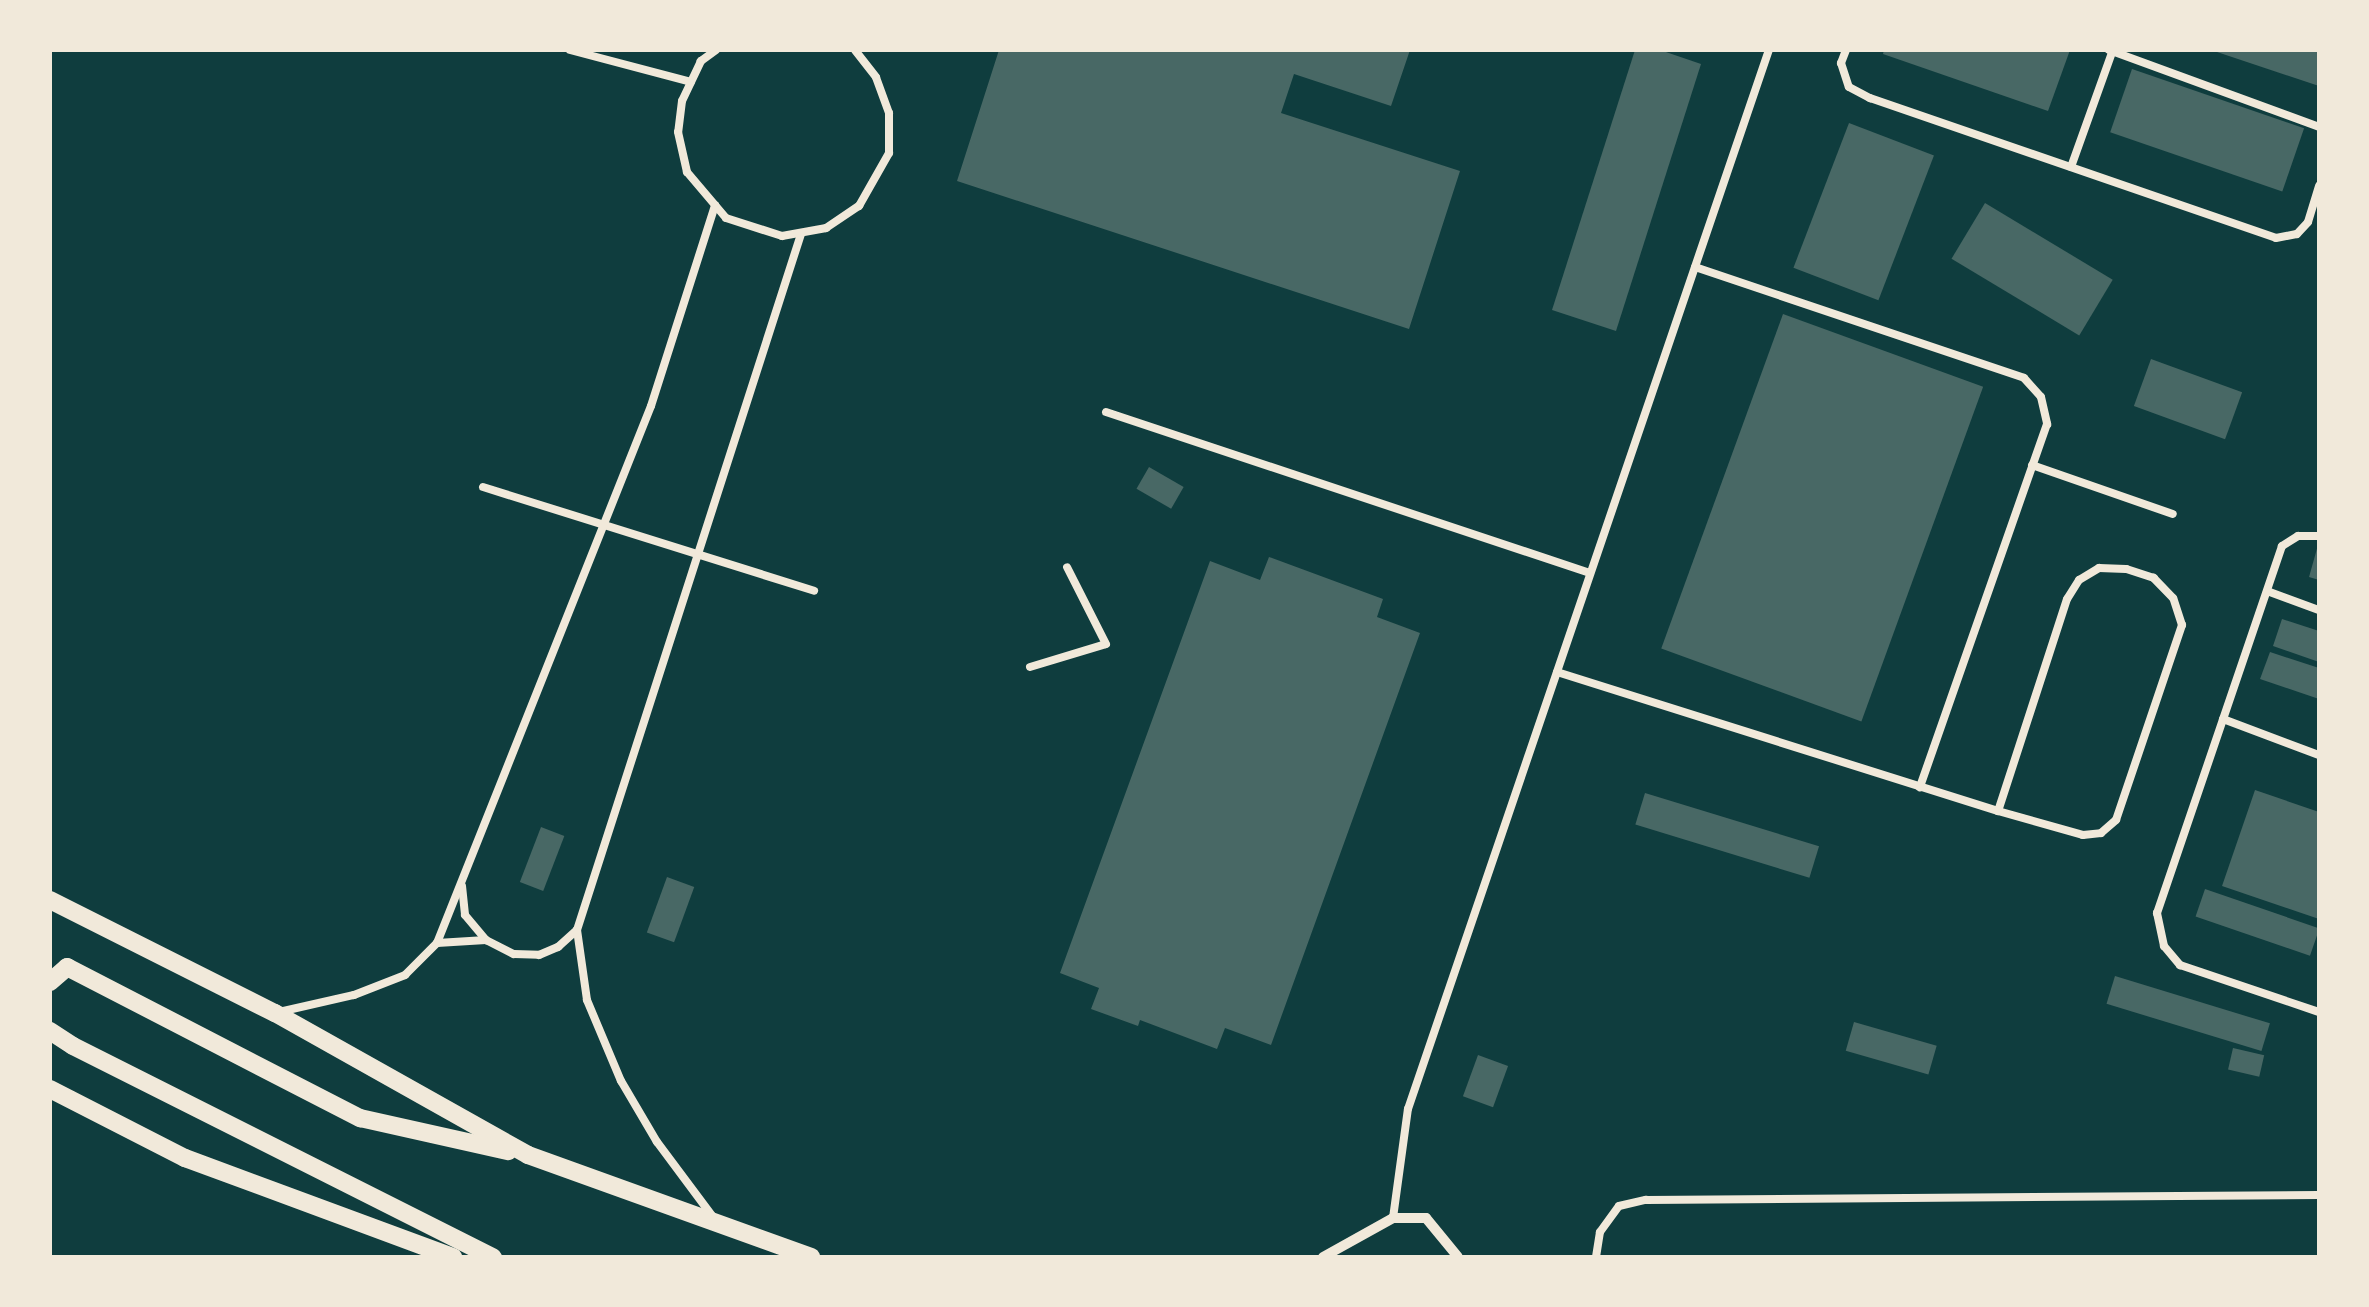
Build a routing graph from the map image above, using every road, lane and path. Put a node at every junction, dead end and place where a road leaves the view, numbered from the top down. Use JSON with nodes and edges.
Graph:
{"nodes":[{"id":1,"x":570,"y":50,"type":"edge"},
{"id":2,"x":716,"y":50,"type":"edge"},
{"id":3,"x":854,"y":50,"type":"edge"},
{"id":4,"x":1769,"y":50,"type":"edge"},
{"id":5,"x":1846,"y":50,"type":"edge"},
{"id":6,"x":2112,"y":50,"type":"edge"},
{"id":7,"x":691,"y":82,"type":"junction"},
{"id":8,"x":2319,"y":127,"type":"edge"},
{"id":9,"x":2071,"y":167,"type":"junction"},
{"id":10,"x":2319,"y":186,"type":"edge"},
{"id":11,"x":715,"y":205,"type":"junction"},
{"id":12,"x":802,"y":234,"type":"junction"},
{"id":13,"x":1695,"y":267,"type":"junction"},
{"id":14,"x":1106,"y":412,"type":"dead end"},
{"id":15,"x":2032,"y":465,"type":"junction"},
{"id":16,"x":483,"y":487,"type":"dead end"},
{"id":17,"x":2172,"y":514,"type":"dead end"},
{"id":18,"x":603,"y":527,"type":"junction"},
{"id":19,"x":2319,"y":536,"type":"edge"},
{"id":20,"x":698,"y":557,"type":"junction"},
{"id":21,"x":1068,"y":567,"type":"dead end"},
{"id":22,"x":1590,"y":573,"type":"junction"},
{"id":23,"x":814,"y":591,"type":"dead end"},
{"id":24,"x":2266,"y":591,"type":"junction"},
{"id":25,"x":2319,"y":610,"type":"edge"},
{"id":26,"x":1030,"y":667,"type":"dead end"},
{"id":27,"x":1557,"y":672,"type":"junction"},
{"id":28,"x":2223,"y":719,"type":"junction"},
{"id":29,"x":2319,"y":755,"type":"edge"},
{"id":30,"x":1920,"y":788,"type":"junction"},
{"id":31,"x":1998,"y":812,"type":"junction"},
{"id":32,"x":462,"y":882,"type":"junction"},
{"id":33,"x":50,"y":888,"type":"edge"},
{"id":34,"x":50,"y":900,"type":"edge"},
{"id":35,"x":577,"y":930,"type":"junction"},
{"id":36,"x":112,"y":932,"type":"junction"},
{"id":37,"x":486,"y":940,"type":"junction"},
{"id":38,"x":437,"y":943,"type":"junction"},
{"id":39,"x":50,"y":982,"type":"edge"},
{"id":40,"x":2319,"y":1012,"type":"edge"},
{"id":41,"x":275,"y":1013,"type":"junction"},
{"id":42,"x":50,"y":1030,"type":"edge"},
{"id":43,"x":50,"y":1090,"type":"edge"},
{"id":44,"x":528,"y":1155,"type":"junction"},
{"id":45,"x":2319,"y":1195,"type":"edge"},
{"id":46,"x":1393,"y":1218,"type":"junction"},
{"id":47,"x":715,"y":1221,"type":"junction"},
{"id":48,"x":453,"y":1257,"type":"edge"},
{"id":49,"x":492,"y":1257,"type":"edge"},
{"id":50,"x":811,"y":1257,"type":"edge"},
{"id":51,"x":1322,"y":1257,"type":"edge"},
{"id":52,"x":1458,"y":1257,"type":"edge"},
{"id":53,"x":1596,"y":1257,"type":"edge"}],
"edges":[{"from":1,"to":7,"type":"lane"},
{"from":2,"to":7,"type":"lane"},
{"from":3,"to":12,"type":"lane"},
{"from":4,"to":13,"type":"lane"},
{"from":5,"to":9,"type":"lane"},
{"from":6,"to":8,"type":"lane"},
{"from":6,"to":9,"type":"lane"},
{"from":7,"to":11,"type":"lane"},
{"from":9,"to":10,"type":"lane"},
{"from":11,"to":12,"type":"lane"},
{"from":11,"to":18,"type":"lane"},
{"from":12,"to":20,"type":"lane"},
{"from":13,"to":15,"type":"lane"},
{"from":13,"to":22,"type":"lane"},
{"from":14,"to":22,"type":"lane"},
{"from":15,"to":17,"type":"lane"},
{"from":15,"to":30,"type":"lane"},
{"from":16,"to":18,"type":"lane"},
{"from":18,"to":20,"type":"lane"},
{"from":18,"to":32,"type":"lane"},
{"from":19,"to":24,"type":"lane"},
{"from":20,"to":23,"type":"lane"},
{"from":20,"to":35,"type":"lane"},
{"from":21,"to":26,"type":"lane"},
{"from":22,"to":27,"type":"lane"},
{"from":24,"to":25,"type":"lane"},
{"from":24,"to":28,"type":"lane"},
{"from":27,"to":30,"type":"lane"},
{"from":27,"to":46,"type":"lane"},
{"from":28,"to":29,"type":"lane"},
{"from":28,"to":40,"type":"lane"},
{"from":30,"to":31,"type":"lane"},
{"from":31,"to":31,"type":"lane"},
{"from":32,"to":37,"type":"lane"},
{"from":32,"to":38,"type":"lane"},
{"from":33,"to":36,"type":"street"},
{"from":34,"to":36,"type":"street"},
{"from":35,"to":37,"type":"lane"},
{"from":35,"to":47,"type":"lane"},
{"from":36,"to":41,"type":"street"},
{"from":37,"to":38,"type":"lane"},
{"from":38,"to":41,"type":"lane"},
{"from":39,"to":44,"type":"street"},
{"from":41,"to":44,"type":"street"},
{"from":42,"to":49,"type":"street"},
{"from":43,"to":48,"type":"street"},
{"from":44,"to":47,"type":"street"},
{"from":45,"to":53,"type":"lane"},
{"from":46,"to":51,"type":"street"},
{"from":46,"to":52,"type":"street"},
{"from":47,"to":50,"type":"street"}]}
